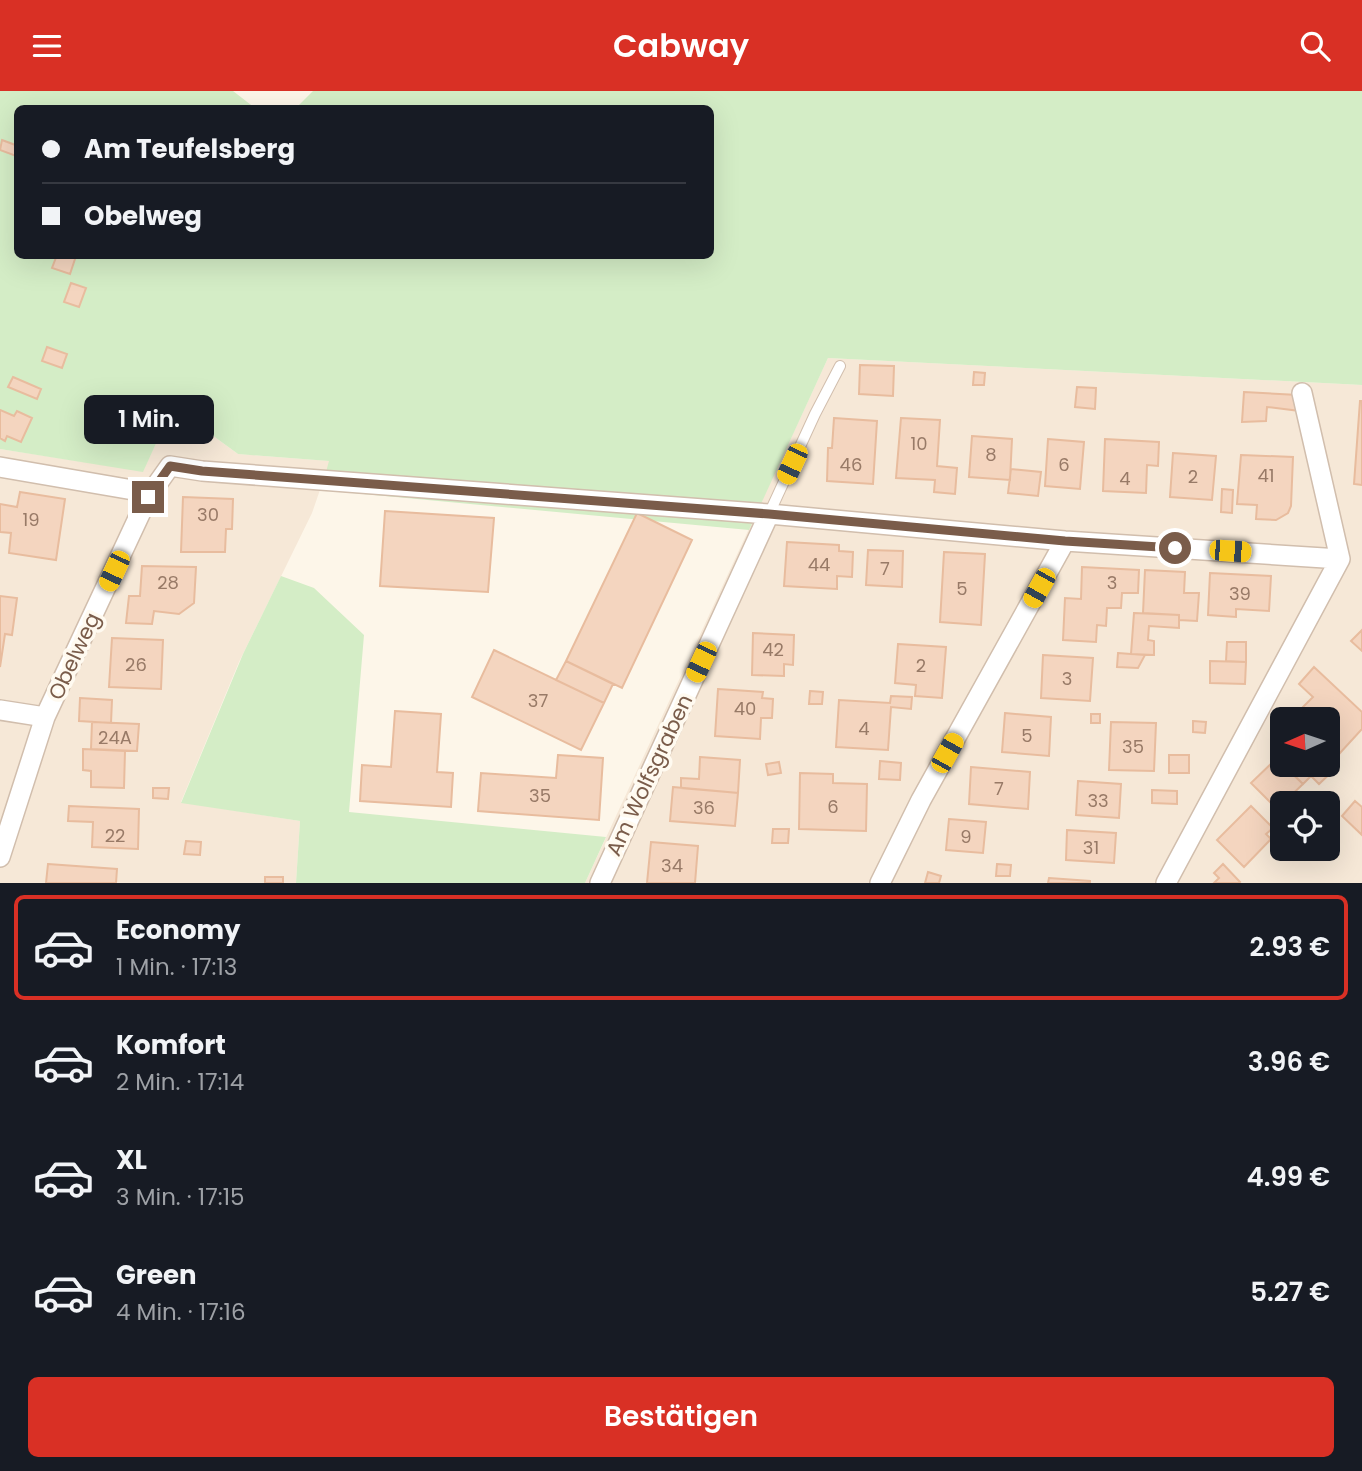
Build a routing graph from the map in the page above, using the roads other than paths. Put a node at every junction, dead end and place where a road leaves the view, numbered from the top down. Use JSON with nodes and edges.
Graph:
{"nodes":[{"id":1,"x":841,"y":366,"type":"dead end"},
{"id":2,"x":1302,"y":393,"type":"dead end"},
{"id":3,"x":0,"y":467,"type":"edge"},
{"id":4,"x":148,"y":497,"type":"junction"},
{"id":5,"x":769,"y":514,"type":"junction"},
{"id":6,"x":1065,"y":541,"type":"junction"},
{"id":7,"x":1340,"y":559,"type":"junction"},
{"id":8,"x":0,"y":710,"type":"edge"},
{"id":9,"x":45,"y":717,"type":"junction"},
{"id":10,"x":0,"y":857,"type":"edge"},
{"id":11,"x":600,"y":883,"type":"edge"},
{"id":12,"x":880,"y":883,"type":"edge"},
{"id":13,"x":1167,"y":883,"type":"edge"}],
"edges":[{"from":1,"to":5,"type":"lane"},
{"from":2,"to":7,"type":"street"},
{"from":3,"to":4,"type":"street"},
{"from":4,"to":5,"type":"street","name":"Obelweg"},
{"from":4,"to":9,"type":"street","name":"Obelweg"},
{"from":5,"to":6,"type":"street"},
{"from":5,"to":11,"type":"street","name":"Am Wolfsgraben"},
{"from":6,"to":7,"type":"street"},
{"from":6,"to":12,"type":"street"},
{"from":7,"to":13,"type":"street"},
{"from":8,"to":9,"type":"street"},
{"from":9,"to":10,"type":"street","name":"Obelweg"}]}
